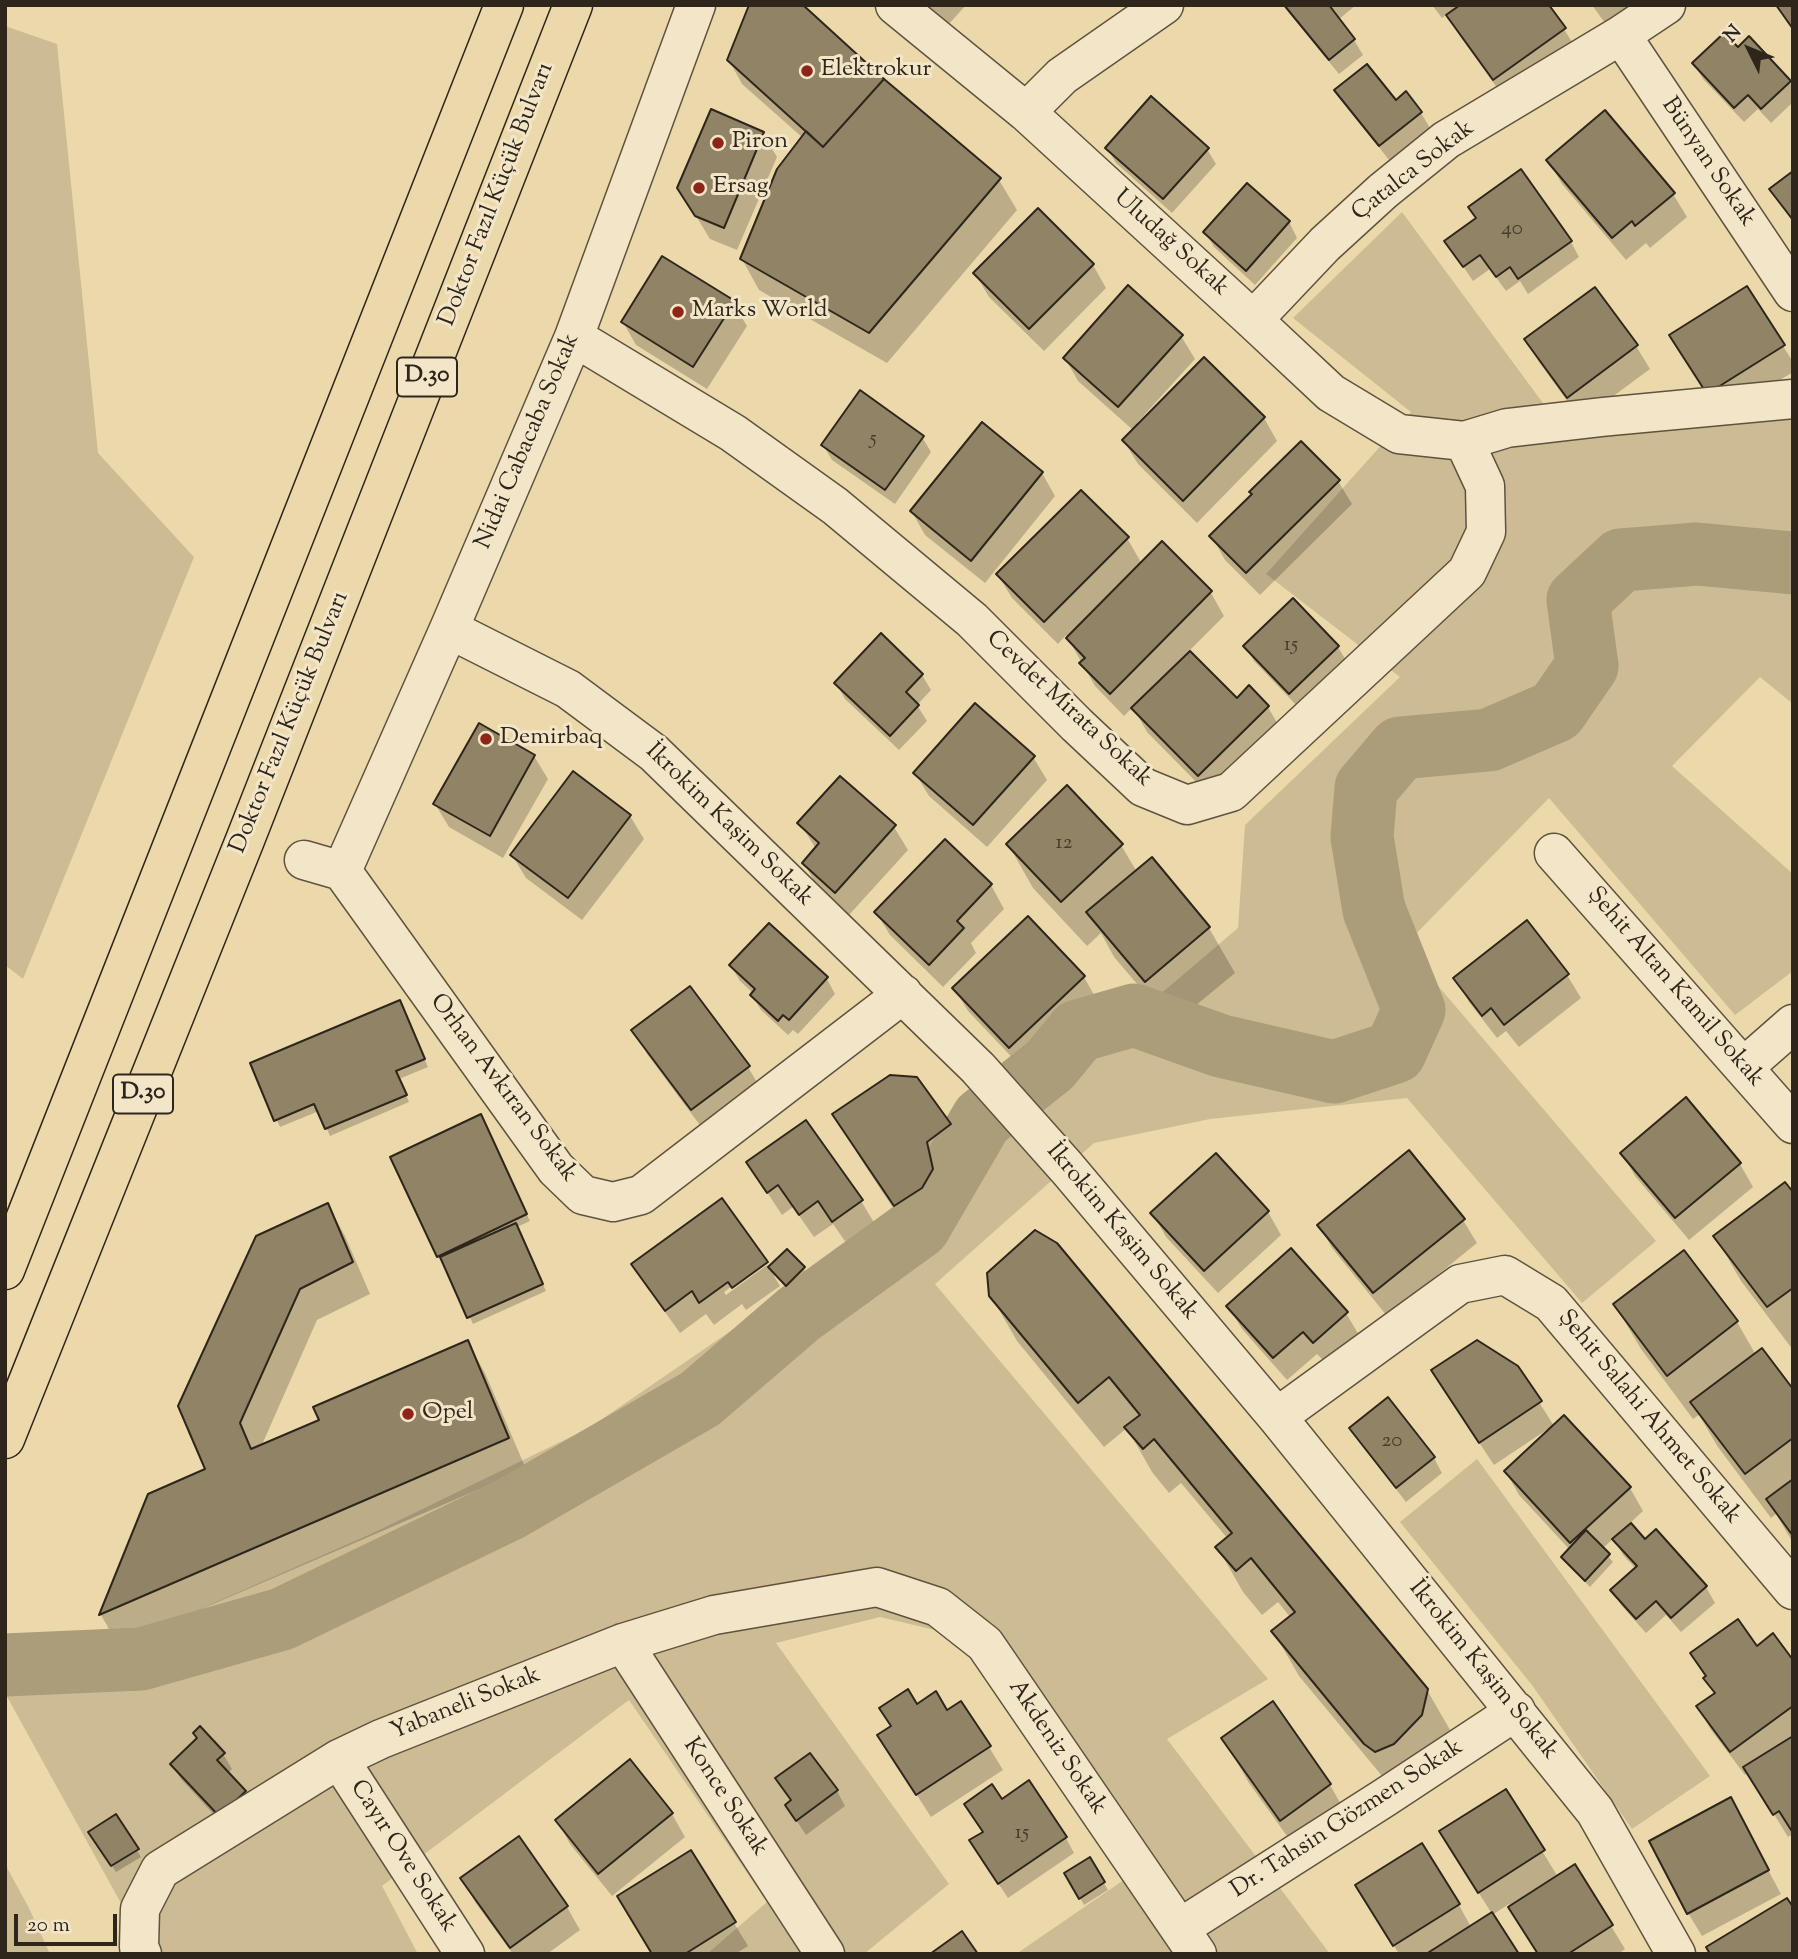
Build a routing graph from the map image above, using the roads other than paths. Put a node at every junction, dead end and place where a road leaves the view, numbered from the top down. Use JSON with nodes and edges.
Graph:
{"nodes":[{"id":1,"x":504,"y":5,"type":"edge"},
{"id":2,"x":573,"y":5,"type":"edge"},
{"id":3,"x":696,"y":5,"type":"edge"},
{"id":4,"x":895,"y":5,"type":"edge"},
{"id":5,"x":1164,"y":5,"type":"edge"},
{"id":6,"x":1666,"y":5,"type":"edge"},
{"id":7,"x":1621,"y":35,"type":"junction"},
{"id":8,"x":1026,"y":113,"type":"junction"},
{"id":9,"x":1793,"y":292,"type":"edge"},
{"id":10,"x":1253,"y":320,"type":"junction"},
{"id":11,"x":574,"y":337,"type":"junction"},
{"id":12,"x":1793,"y":399,"type":"edge"},
{"id":13,"x":1464,"y":441,"type":"junction"},
{"id":14,"x":449,"y":629,"type":"junction"},
{"id":15,"x":1554,"y":853,"type":"dead end"},
{"id":16,"x":304,"y":860,"type":"dead end"},
{"id":17,"x":342,"y":871,"type":"junction"},
{"id":18,"x":903,"y":994,"type":"junction"},
{"id":19,"x":1793,"y":1024,"type":"edge"},
{"id":20,"x":1744,"y":1067,"type":"junction"},
{"id":21,"x":80,"y":1077,"type":"junction"},
{"id":22,"x":1793,"y":1124,"type":"edge"},
{"id":23,"x":5,"y":1209,"type":"edge"},
{"id":24,"x":5,"y":1270,"type":"edge"},
{"id":25,"x":1277,"y":1417,"type":"junction"},
{"id":26,"x":5,"y":1439,"type":"edge"},
{"id":27,"x":877,"y":1587,"type":"joint"},
{"id":28,"x":1793,"y":1590,"type":"edge"},
{"id":29,"x":623,"y":1643,"type":"junction"},
{"id":30,"x":1516,"y":1711,"type":"junction"},
{"id":31,"x":339,"y":1759,"type":"junction"},
{"id":32,"x":1188,"y":1941,"type":"edge"},
{"id":33,"x":141,"y":1950,"type":"edge"},
{"id":34,"x":465,"y":1954,"type":"edge"},
{"id":35,"x":825,"y":1954,"type":"edge"},
{"id":36,"x":1675,"y":1954,"type":"edge"}],
"edges":[{"from":1,"to":21,"type":"highway","number":"D.30"},
{"from":2,"to":26,"type":"highway","name":"Doktor Fazıl Küçük Bulvarı","number":"D.30"},
{"from":3,"to":11,"type":"street","name":"Nidai Cabacaba Sokak"},
{"from":4,"to":8,"type":"street","name":"Uludağ Sokak"},
{"from":5,"to":8,"type":"street"},
{"from":6,"to":7,"type":"street","name":"Çatalca Sokak"},
{"from":7,"to":9,"type":"street","name":"Bünyan Sokak"},
{"from":7,"to":10,"type":"street","name":"Çatalca Sokak"},
{"from":8,"to":10,"type":"street","name":"Uludağ Sokak"},
{"from":10,"to":13,"type":"street","name":"Uludağ Sokak"},
{"from":11,"to":13,"type":"street","name":"Cevdet Mirata Sokak"},
{"from":11,"to":14,"type":"street","name":"Nidai Cabacaba Sokak"},
{"from":12,"to":13,"type":"street"},
{"from":14,"to":17,"type":"street","name":"Nidai Cabacaba Sokak"},
{"from":14,"to":18,"type":"street","name":"İkrokim Kaşim Sokak"},
{"from":15,"to":20,"type":"street","name":"Şehit Altan Kamil Sokak"},
{"from":16,"to":17,"type":"street"},
{"from":17,"to":18,"type":"street","name":"Orhan Avkıran Sokak"},
{"from":18,"to":25,"type":"street","name":"İkrokim Kaşim Sokak"},
{"from":19,"to":20,"type":"street"},
{"from":20,"to":22,"type":"street","name":"Şehit Altan Kamil Sokak"},
{"from":21,"to":23,"type":"highway"},
{"from":21,"to":24,"type":"highway","number":"D.30"},
{"from":25,"to":28,"type":"street","name":"Şehit Salahi Ahmet Sokak"},
{"from":25,"to":30,"type":"street","name":"İkrokim Kaşim Sokak"},
{"from":27,"to":29,"type":"street","name":"Yabaneli Sokak"},
{"from":27,"to":32,"type":"street","name":"Akdeniz Sokak"},
{"from":29,"to":31,"type":"street","name":"Yabaneli Sokak"},
{"from":29,"to":35,"type":"street","name":"Konce Sokak"},
{"from":30,"to":32,"type":"street","name":"Dr. Tahsin Gözmen Sokak"},
{"from":30,"to":36,"type":"street","name":"İkrokim Kaşim Sokak"},
{"from":31,"to":33,"type":"street","name":"Yabaneli Sokak"},
{"from":31,"to":34,"type":"street","name":"Cayır Ove Sokak"}]}
